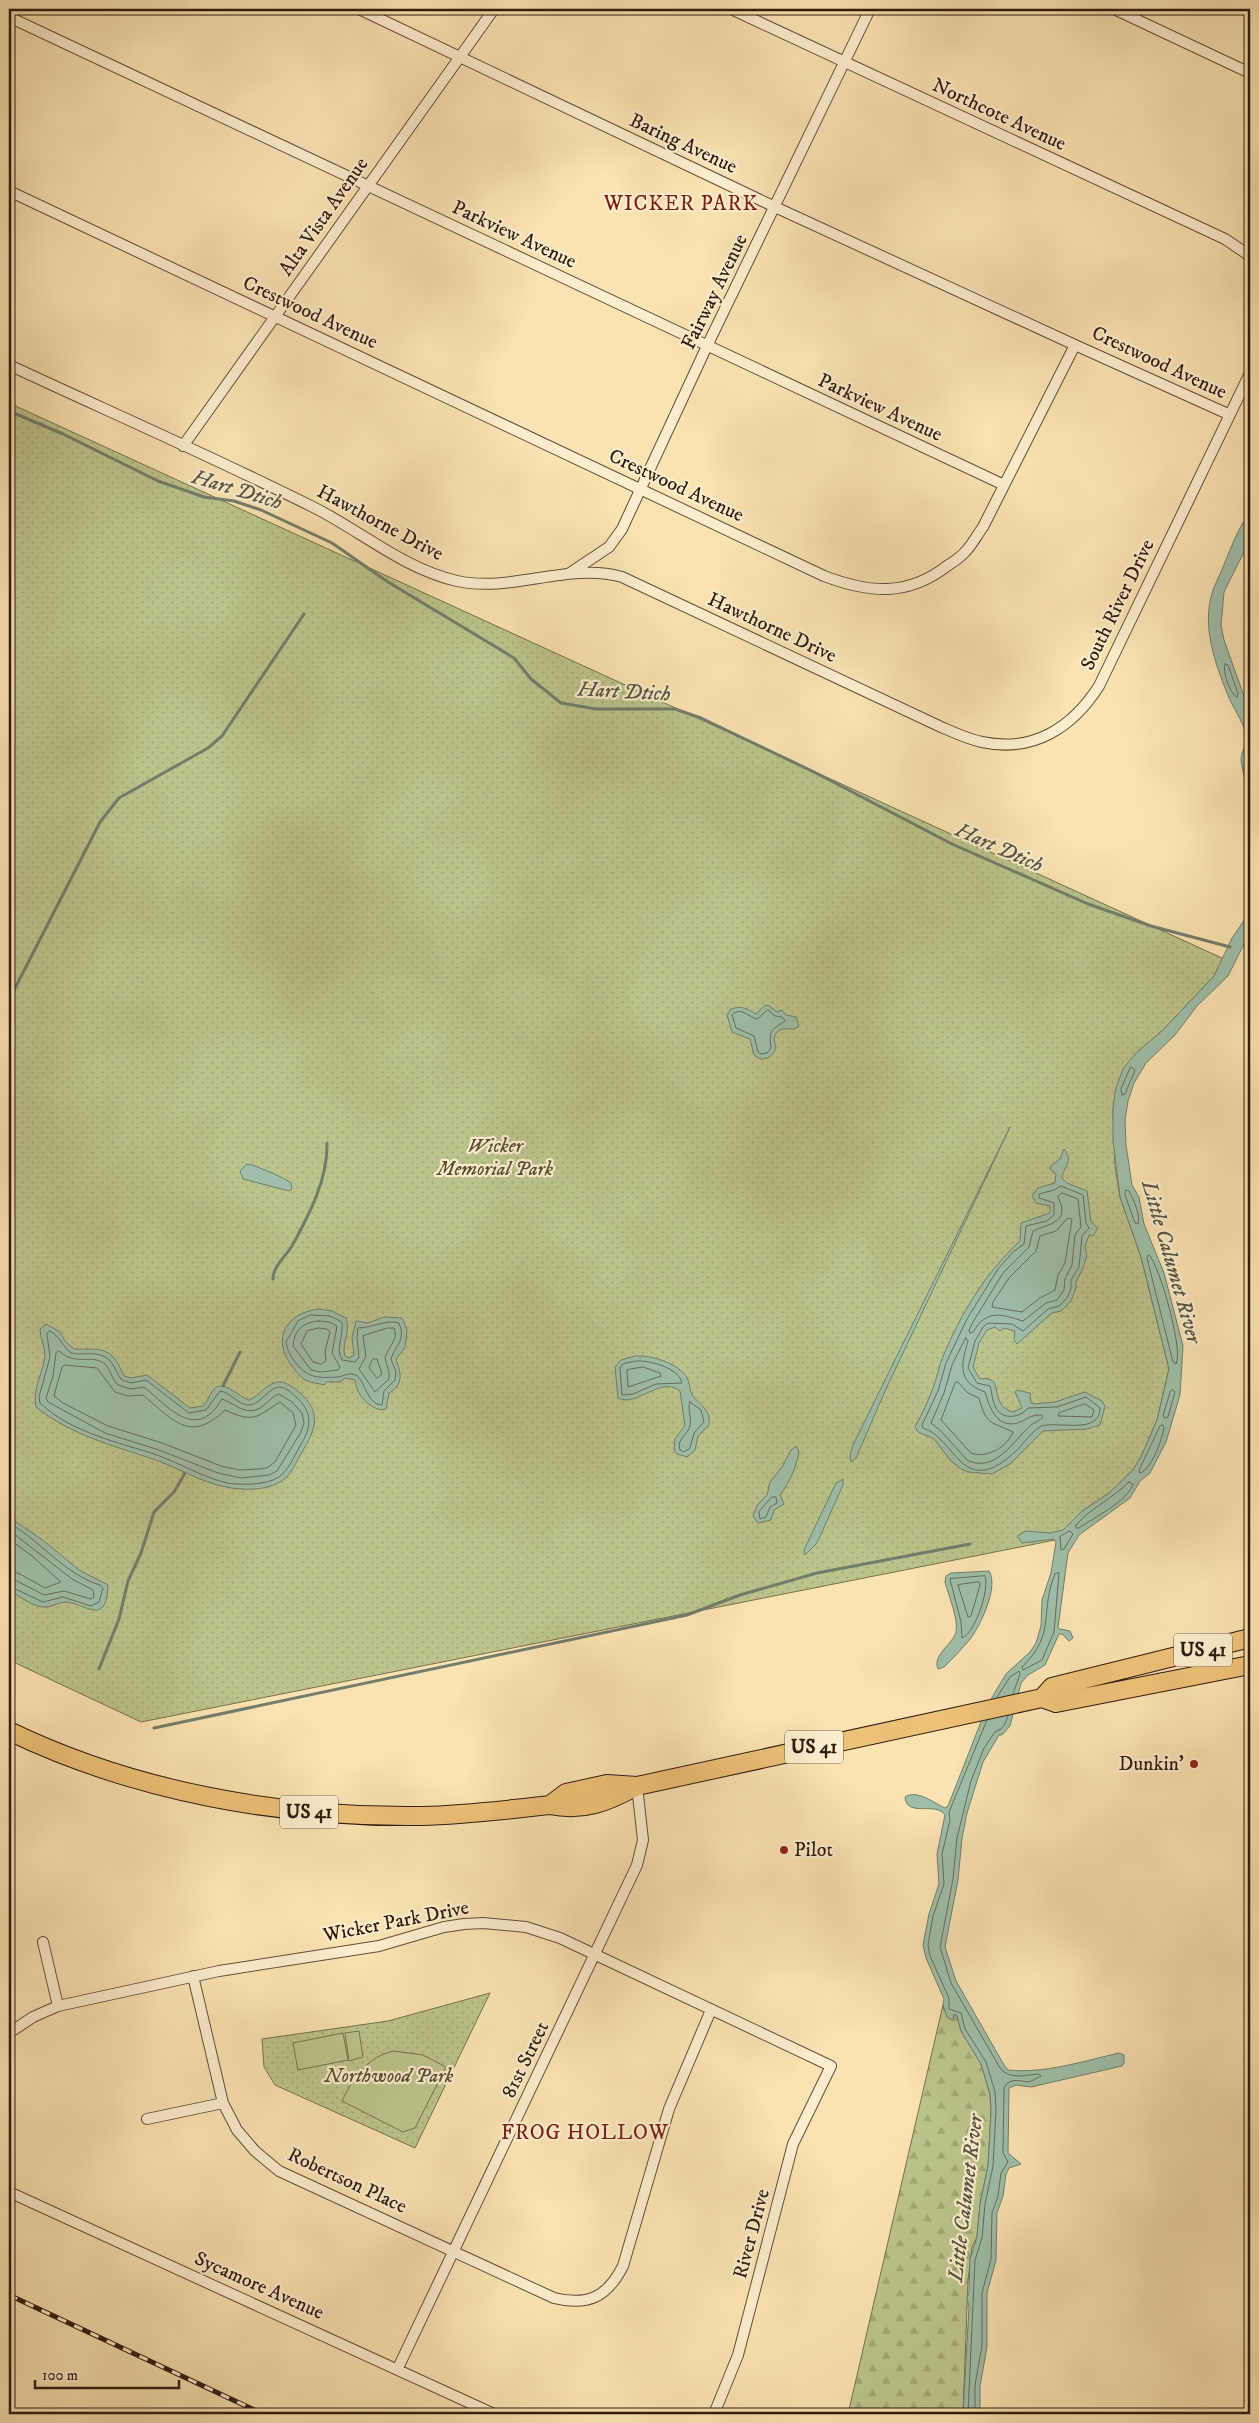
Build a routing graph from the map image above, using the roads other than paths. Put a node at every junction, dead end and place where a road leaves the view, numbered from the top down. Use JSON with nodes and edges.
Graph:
{"nodes":[{"id":1,"x":359,"y":9,"type":"edge"},
{"id":2,"x":494,"y":9,"type":"edge"},
{"id":3,"x":731,"y":9,"type":"edge"},
{"id":4,"x":870,"y":9,"type":"edge"},
{"id":5,"x":1114,"y":9,"type":"edge"},
{"id":6,"x":9,"y":16,"type":"edge"},
{"id":7,"x":459,"y":57,"type":"junction"},
{"id":8,"x":844,"y":62,"type":"junction"},
{"id":9,"x":1250,"y":73,"type":"edge"},
{"id":10,"x":368,"y":186,"type":"junction"},
{"id":11,"x":9,"y":191,"type":"edge"},
{"id":12,"x":776,"y":207,"type":"junction"},
{"id":13,"x":1250,"y":256,"type":"edge"},
{"id":14,"x":276,"y":317,"type":"junction"},
{"id":15,"x":1075,"y":345,"type":"junction"},
{"id":16,"x":707,"y":346,"type":"junction"},
{"id":17,"x":9,"y":365,"type":"edge"},
{"id":18,"x":1250,"y":373,"type":"edge"},
{"id":19,"x":1228,"y":414,"type":"junction"},
{"id":20,"x":183,"y":446,"type":"junction"},
{"id":21,"x":1004,"y":485,"type":"junction"},
{"id":22,"x":642,"y":489,"type":"junction"},
{"id":23,"x":570,"y":573,"type":"junction"},
{"id":24,"x":939,"y":726,"type":"joint"},
{"id":25,"x":1250,"y":1638,"type":"edge"},
{"id":26,"x":1250,"y":1665,"type":"edge"},
{"id":27,"x":1042,"y":1698,"type":"junction"},
{"id":28,"x":9,"y":1731,"type":"edge"},
{"id":29,"x":637,"y":1786,"type":"junction"},
{"id":30,"x":43,"y":1942,"type":"dead end"},
{"id":31,"x":596,"y":1955,"type":"junction"},
{"id":32,"x":193,"y":1976,"type":"junction"},
{"id":33,"x":58,"y":2006,"type":"junction"},
{"id":34,"x":711,"y":2010,"type":"junction"},
{"id":35,"x":9,"y":2033,"type":"edge"},
{"id":36,"x":831,"y":2066,"type":"joint"},
{"id":37,"x":223,"y":2103,"type":"junction"},
{"id":38,"x":148,"y":2119,"type":"dead end"},
{"id":39,"x":9,"y":2192,"type":"edge"},
{"id":40,"x":454,"y":2251,"type":"junction"},
{"id":41,"x":398,"y":2368,"type":"junction"},
{"id":42,"x":494,"y":2414,"type":"edge"},
{"id":43,"x":714,"y":2414,"type":"edge"}],
"edges":[{"from":1,"to":7,"type":"street","name":"Baring Avenue"},
{"from":2,"to":7,"type":"street","name":"Alta Vista Avenue"},
{"from":3,"to":8,"type":"street","name":"Northcote Avenue"},
{"from":4,"to":8,"type":"street","name":"Fairway Avenue"},
{"from":5,"to":9,"type":"street"},
{"from":6,"to":10,"type":"street","name":"Parkview Avenue"},
{"from":7,"to":10,"type":"street","name":"Alta Vista Avenue"},
{"from":7,"to":12,"type":"street","name":"Baring Avenue"},
{"from":8,"to":12,"type":"street","name":"Fairway Avenue"},
{"from":8,"to":13,"type":"street","name":"Northcote Avenue"},
{"from":10,"to":14,"type":"street","name":"Alta Vista Avenue"},
{"from":10,"to":16,"type":"street","name":"Parkview Avenue"},
{"from":11,"to":14,"type":"street","name":"Crestwood Avenue"},
{"from":12,"to":15,"type":"street","name":"Baring Avenue"},
{"from":12,"to":16,"type":"street","name":"Fairway Avenue"},
{"from":14,"to":20,"type":"street","name":"Alta Vista Avenue"},
{"from":14,"to":22,"type":"street","name":"Crestwood Avenue"},
{"from":15,"to":19,"type":"street","name":"Crestwood Avenue"},
{"from":15,"to":21,"type":"street","name":"Crestwood Avenue"},
{"from":16,"to":21,"type":"street","name":"Parkview Avenue"},
{"from":16,"to":22,"type":"street","name":"Fairway Avenue"},
{"from":17,"to":20,"type":"street","name":"Hawthorne Drive"},
{"from":18,"to":19,"type":"street","name":"South River Drive"},
{"from":19,"to":24,"type":"street","name":"South River Drive"},
{"from":20,"to":23,"type":"street","name":"Hawthorne Drive"},
{"from":21,"to":22,"type":"street","name":"Crestwood Avenue"},
{"from":22,"to":23,"type":"street","name":"Fairway Avenue"},
{"from":23,"to":24,"type":"street","name":"Hawthorne Drive"},
{"from":25,"to":27,"type":"highway","number":"US 41"},
{"from":26,"to":27,"type":"highway","number":"US 41"},
{"from":27,"to":29,"type":"highway","number":"US 41"},
{"from":28,"to":29,"type":"highway","number":"US 41"},
{"from":29,"to":31,"type":"street","name":"81st Street"},
{"from":30,"to":33,"type":"street"},
{"from":31,"to":32,"type":"street","name":"Wicker Park Drive"},
{"from":31,"to":34,"type":"street","name":"Wicker Park Drive"},
{"from":31,"to":40,"type":"street","name":"81st Street"},
{"from":32,"to":33,"type":"street","name":"Wicker Park Drive"},
{"from":32,"to":37,"type":"street","name":"Robertson Place"},
{"from":33,"to":35,"type":"street","name":"Wicker Park Drive"},
{"from":34,"to":36,"type":"street","name":"Wicker Park Drive"},
{"from":34,"to":40,"type":"street","name":"Robertson Place"},
{"from":36,"to":43,"type":"street","name":"River Drive"},
{"from":37,"to":38,"type":"street"},
{"from":37,"to":40,"type":"street","name":"Robertson Place"},
{"from":39,"to":41,"type":"street","name":"Sycamore Avenue"},
{"from":40,"to":41,"type":"street","name":"81st Street"},
{"from":41,"to":42,"type":"street","name":"Sycamore Avenue"}]}
